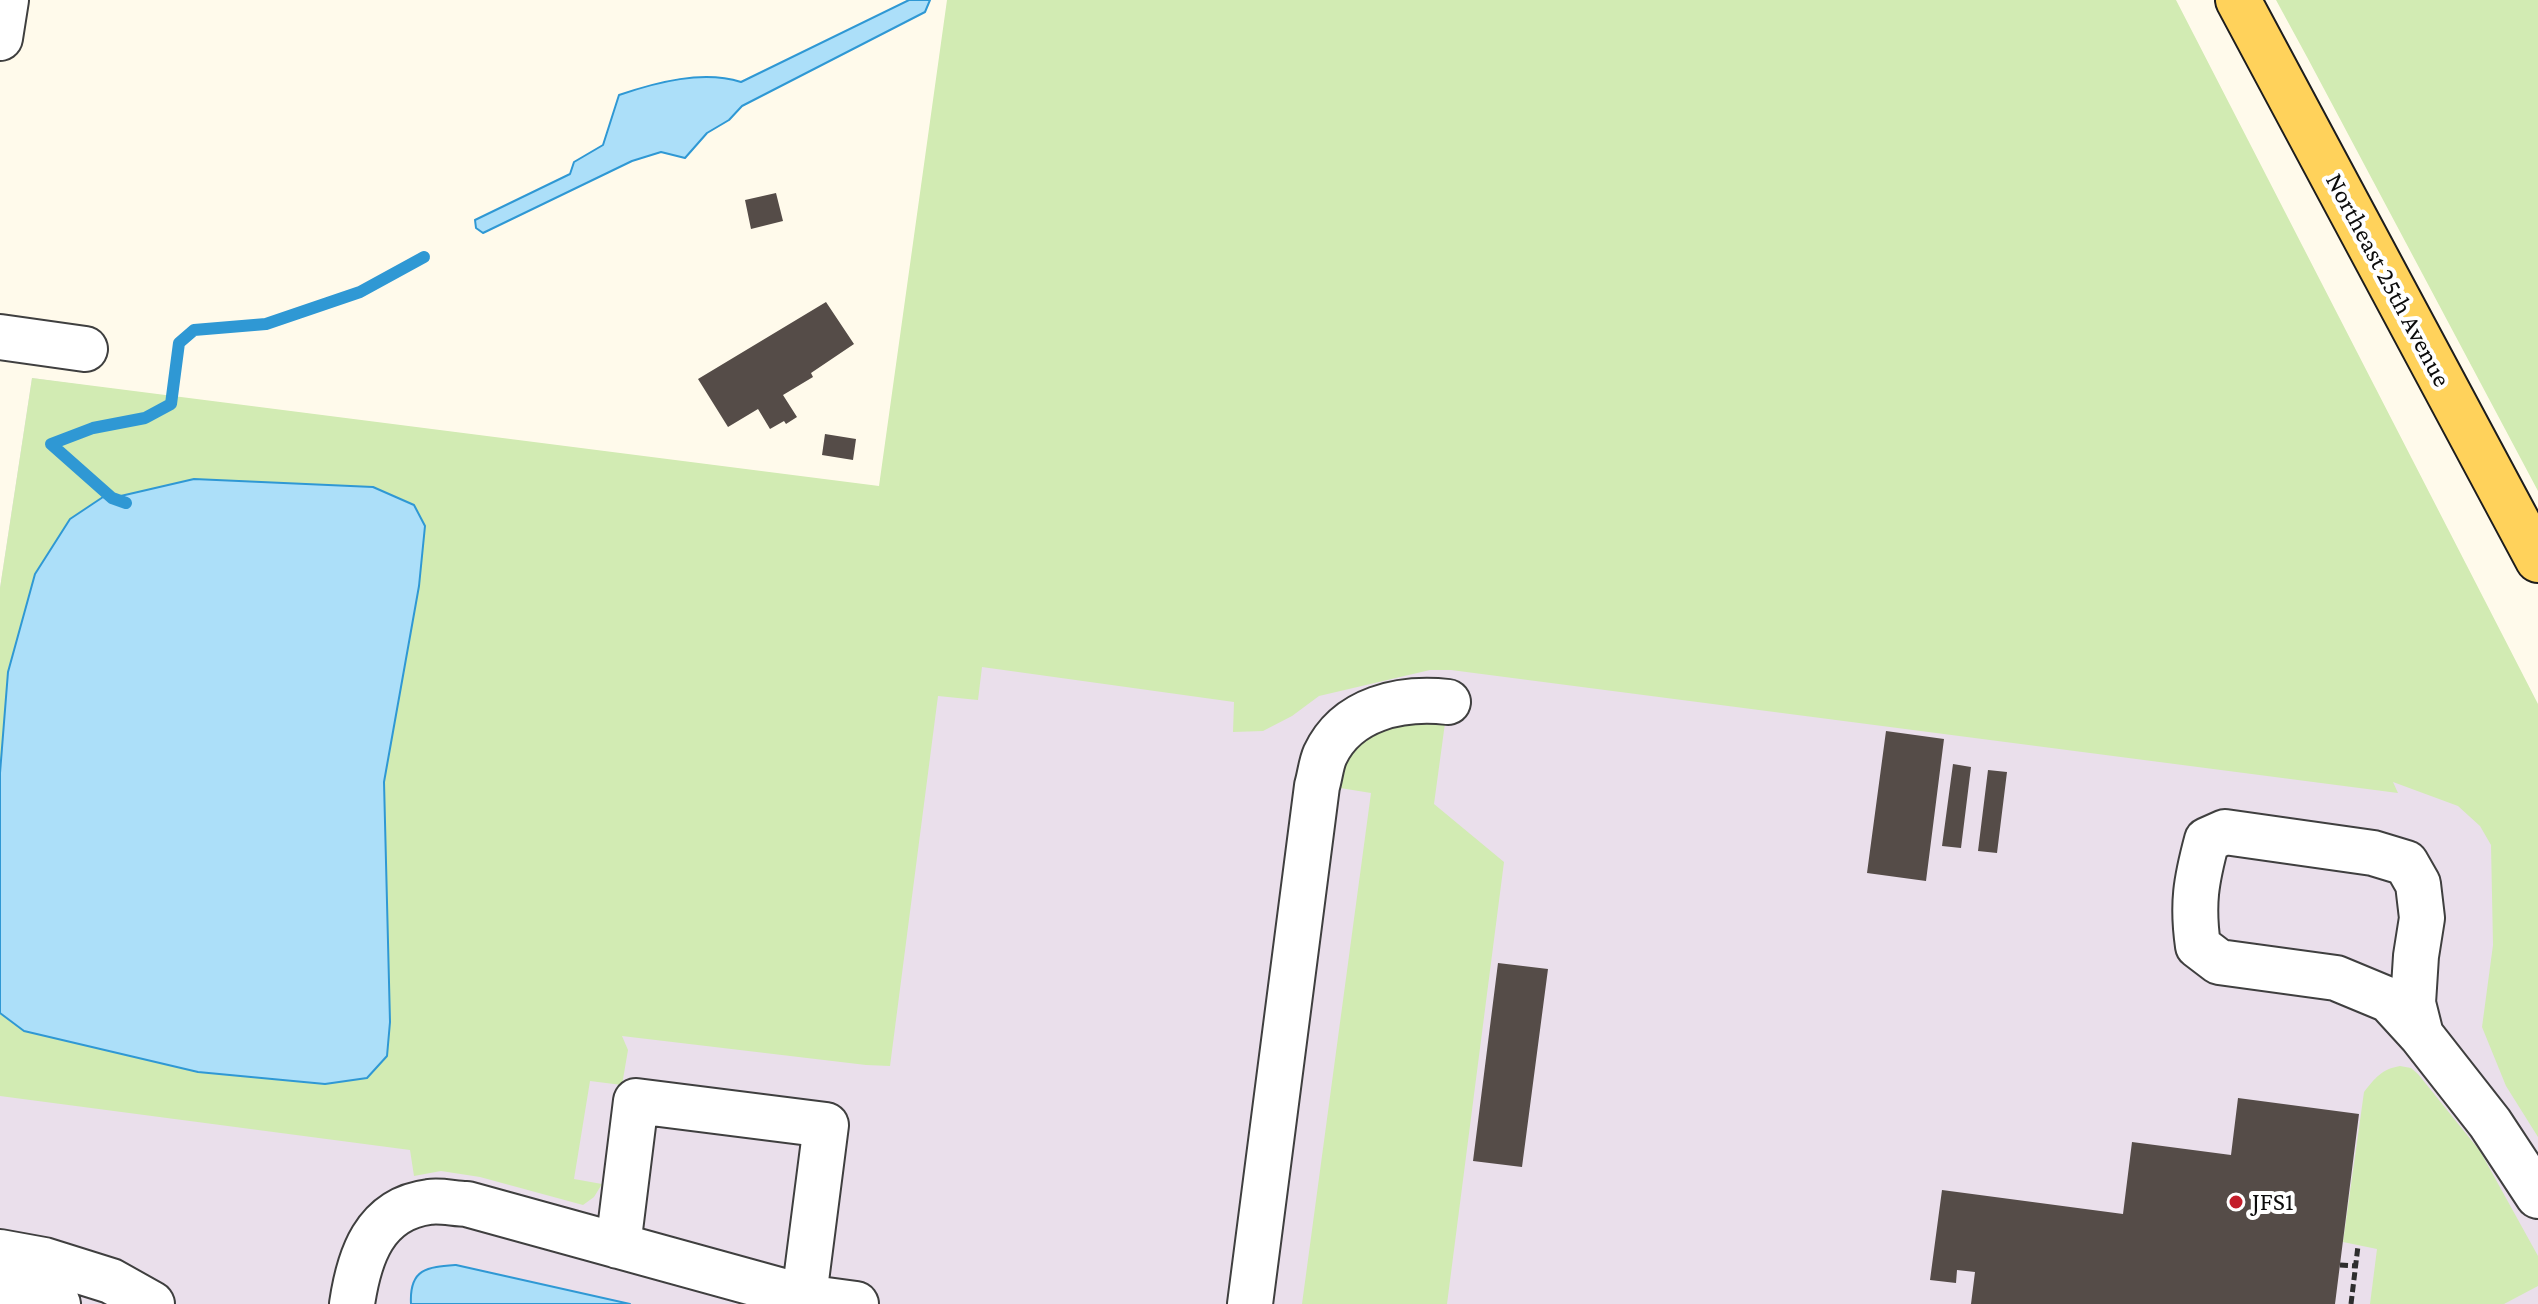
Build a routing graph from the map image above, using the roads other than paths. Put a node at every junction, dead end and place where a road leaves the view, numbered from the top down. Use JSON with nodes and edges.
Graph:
{"nodes":[{"id":1,"x":6,"y":0,"type":"edge"},
{"id":2,"x":2238,"y":0,"type":"edge"},
{"id":3,"x":0,"y":38,"type":"edge"},
{"id":4,"x":0,"y":337,"type":"edge"},
{"id":5,"x":85,"y":349,"type":"dead end"},
{"id":6,"x":2538,"y":560,"type":"edge"},
{"id":7,"x":1448,"y":702,"type":"dead end"},
{"id":8,"x":2421,"y":1035,"type":"junction"},
{"id":9,"x":2538,"y":1196,"type":"edge"},
{"id":10,"x":618,"y":1246,"type":"junction"},
{"id":11,"x":0,"y":1252,"type":"edge"},
{"id":12,"x":0,"y":1292,"type":"edge"},
{"id":13,"x":804,"y":1301,"type":"edge"},
{"id":14,"x":58,"y":1304,"type":"edge"},
{"id":15,"x":152,"y":1304,"type":"edge"},
{"id":16,"x":352,"y":1304,"type":"edge"},
{"id":17,"x":856,"y":1304,"type":"edge"},
{"id":18,"x":1250,"y":1304,"type":"edge"}],
"edges":[{"from":1,"to":3,"type":"street"},
{"from":2,"to":6,"type":"main road","name":"Northeast 25th Avenue"},
{"from":4,"to":5,"type":"street"},
{"from":7,"to":18,"type":"street"},
{"from":8,"to":8,"type":"street"},
{"from":8,"to":9,"type":"street"},
{"from":10,"to":13,"type":"street"},
{"from":10,"to":13,"type":"street"},
{"from":10,"to":16,"type":"street"},
{"from":11,"to":15,"type":"street"},
{"from":12,"to":14,"type":"street"},
{"from":13,"to":17,"type":"street"}]}
